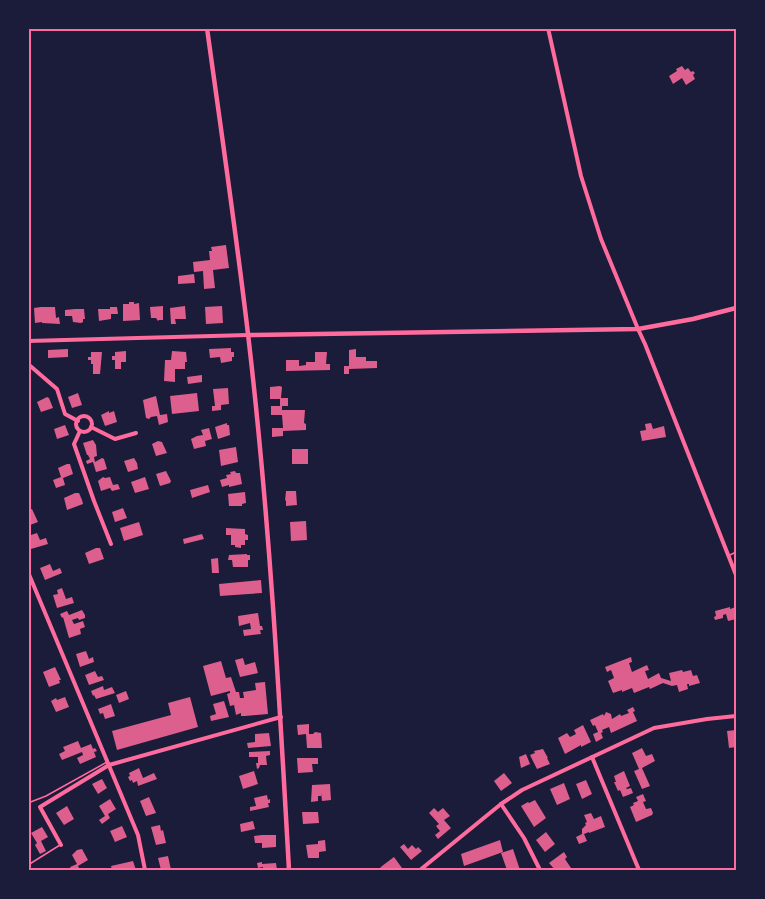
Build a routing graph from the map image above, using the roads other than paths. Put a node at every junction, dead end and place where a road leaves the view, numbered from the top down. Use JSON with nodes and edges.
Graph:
{"nodes":[{"id":1,"x":207,"y":28,"type":"edge"},
{"id":2,"x":548,"y":28,"type":"edge"},
{"id":3,"x":736,"y":308,"type":"edge"},
{"id":4,"x":638,"y":329,"type":"junction"},
{"id":5,"x":248,"y":335,"type":"junction"},
{"id":6,"x":28,"y":341,"type":"edge"},
{"id":7,"x":28,"y":364,"type":"edge"},
{"id":8,"x":78,"y":421,"type":"junction"},
{"id":9,"x":92,"y":427,"type":"junction"},
{"id":10,"x":80,"y":431,"type":"junction"},
{"id":11,"x":136,"y":433,"type":"dead end"},
{"id":12,"x":111,"y":544,"type":"dead end"},
{"id":13,"x":736,"y":552,"type":"edge"},
{"id":14,"x":729,"y":555,"type":"junction"},
{"id":15,"x":28,"y":572,"type":"edge"},
{"id":16,"x":736,"y":575,"type":"edge"},
{"id":17,"x":736,"y":716,"type":"edge"},
{"id":18,"x":281,"y":717,"type":"junction"},
{"id":19,"x":592,"y":757,"type":"junction"},
{"id":20,"x":109,"y":763,"type":"junction"},
{"id":21,"x":28,"y":803,"type":"edge"},
{"id":22,"x":501,"y":804,"type":"junction"},
{"id":23,"x":61,"y":845,"type":"joint"},
{"id":24,"x":28,"y":865,"type":"edge"},
{"id":25,"x":145,"y":870,"type":"edge"},
{"id":26,"x":289,"y":870,"type":"edge"},
{"id":27,"x":420,"y":870,"type":"edge"},
{"id":28,"x":540,"y":870,"type":"edge"},
{"id":29,"x":639,"y":870,"type":"edge"}],
"edges":[{"from":1,"to":5,"type":"main road"},
{"from":2,"to":4,"type":"street"},
{"from":3,"to":4,"type":"main road"},
{"from":4,"to":5,"type":"main road"},
{"from":4,"to":14,"type":"street"},
{"from":5,"to":6,"type":"street"},
{"from":5,"to":18,"type":"main road"},
{"from":7,"to":8,"type":"street"},
{"from":8,"to":9,"type":"street"},
{"from":8,"to":10,"type":"street"},
{"from":9,"to":10,"type":"street"},
{"from":9,"to":11,"type":"street"},
{"from":10,"to":12,"type":"street"},
{"from":13,"to":14,"type":"lane"},
{"from":14,"to":16,"type":"street"},
{"from":15,"to":20,"type":"street"},
{"from":17,"to":19,"type":"street"},
{"from":18,"to":20,"type":"street"},
{"from":18,"to":26,"type":"main road"},
{"from":19,"to":22,"type":"street"},
{"from":19,"to":29,"type":"street"},
{"from":20,"to":21,"type":"lane"},
{"from":20,"to":23,"type":"street"},
{"from":20,"to":25,"type":"street"},
{"from":22,"to":27,"type":"street"},
{"from":22,"to":28,"type":"street"},
{"from":23,"to":24,"type":"lane"}]}
